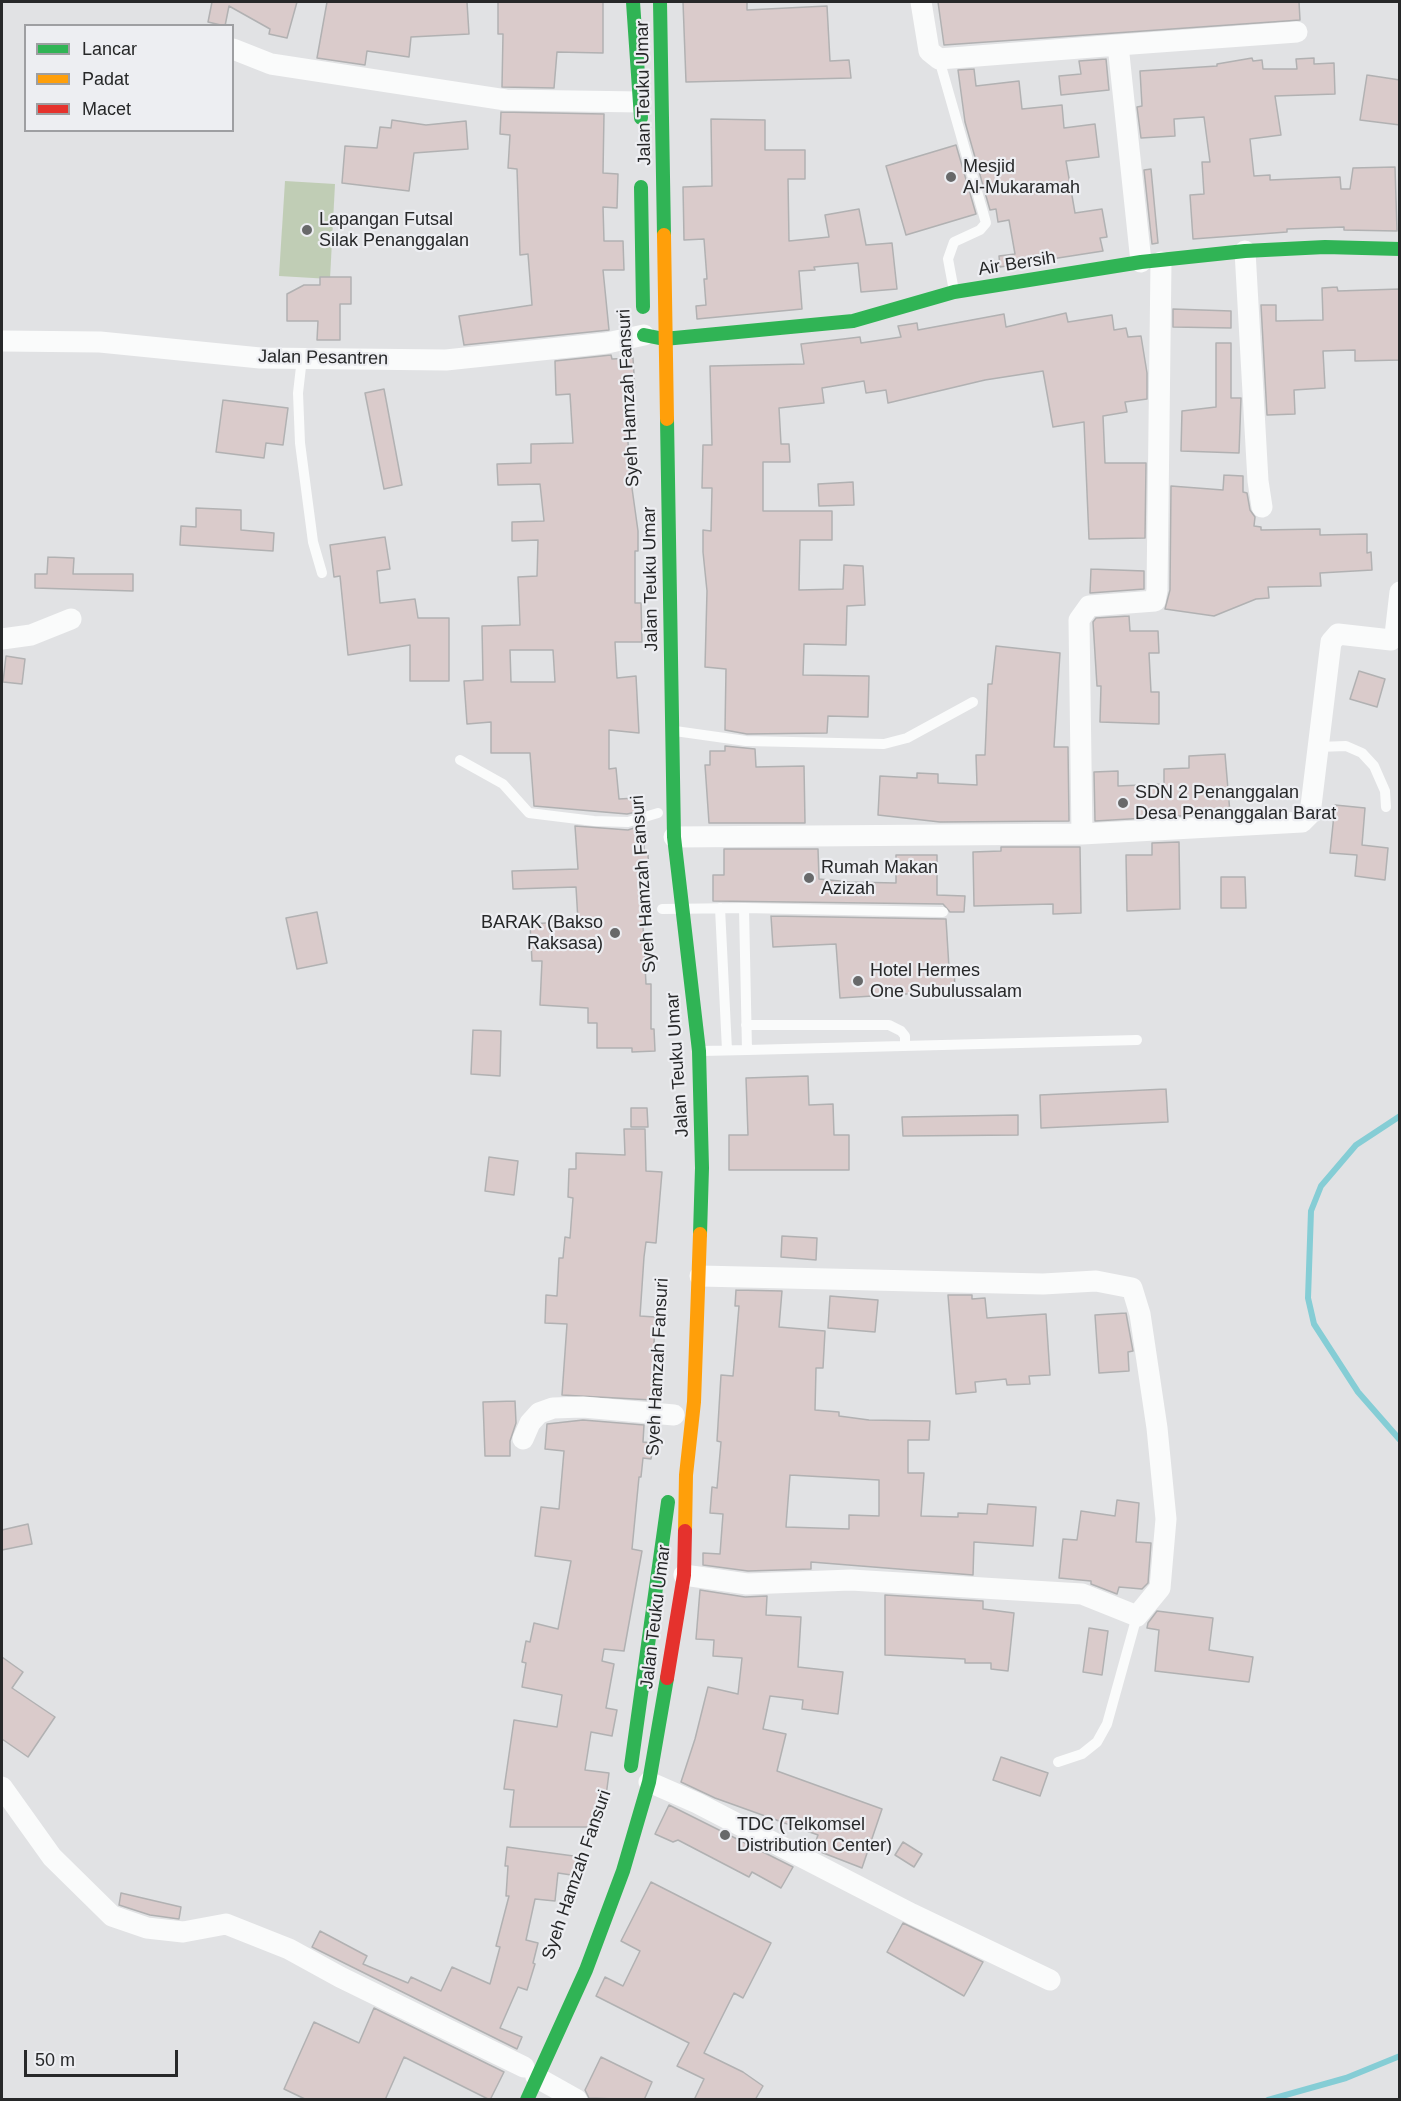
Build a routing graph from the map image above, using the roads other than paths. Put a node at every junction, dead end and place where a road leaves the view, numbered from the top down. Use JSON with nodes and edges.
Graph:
{"nodes":[{"id":1,"x":633,"y":2,"type":"edge"},
{"id":2,"x":660,"y":2,"type":"edge"},
{"id":3,"x":921,"y":2,"type":"edge"},
{"id":4,"x":1297,"y":32,"type":"dead end"},
{"id":5,"x":1118,"y":45,"type":"junction"},
{"id":6,"x":234,"y":49,"type":"edge"},
{"id":7,"x":939,"y":59,"type":"junction"},
{"id":8,"x":641,"y":102,"type":"junction"},
{"id":9,"x":641,"y":137,"type":"dead end"},
{"id":10,"x":641,"y":173,"type":"dead end"},
{"id":11,"x":1400,"y":249,"type":"edge"},
{"id":12,"x":1245,"y":251,"type":"junction"},
{"id":13,"x":1151,"y":262,"type":"junction"},
{"id":14,"x":954,"y":292,"type":"junction"},
{"id":15,"x":2,"y":341,"type":"edge"},
{"id":16,"x":651,"y":341,"type":"junction"},
{"id":17,"x":302,"y":358,"type":"junction"},
{"id":18,"x":1262,"y":507,"type":"dead end"},
{"id":19,"x":322,"y":573,"type":"dead end"},
{"id":20,"x":1400,"y":592,"type":"edge"},
{"id":21,"x":71,"y":619,"type":"dead end"},
{"id":22,"x":2,"y":639,"type":"edge"},
{"id":23,"x":973,"y":702,"type":"dead end"},
{"id":24,"x":672,"y":731,"type":"junction"},
{"id":25,"x":1318,"y":747,"type":"junction"},
{"id":26,"x":460,"y":760,"type":"dead end"},
{"id":27,"x":1386,"y":807,"type":"dead end"},
{"id":28,"x":662,"y":819,"type":"junction"},
{"id":29,"x":1082,"y":834,"type":"junction"},
{"id":30,"x":720,"y":908,"type":"junction"},
{"id":31,"x":744,"y":908,"type":"junction"},
{"id":32,"x":662,"y":909,"type":"dead end"},
{"id":33,"x":682,"y":909,"type":"junction"},
{"id":34,"x":943,"y":912,"type":"dead end"},
{"id":35,"x":746,"y":1025,"type":"junction"},
{"id":36,"x":1137,"y":1040,"type":"dead end"},
{"id":37,"x":905,"y":1045,"type":"junction"},
{"id":38,"x":727,"y":1050,"type":"junction"},
{"id":39,"x":747,"y":1050,"type":"junction"},
{"id":40,"x":699,"y":1051,"type":"junction"},
{"id":41,"x":700,"y":1276,"type":"junction"},
{"id":42,"x":674,"y":1415,"type":"dead end"},
{"id":43,"x":523,"y":1439,"type":"dead end"},
{"id":44,"x":669,"y":1492,"type":"dead end"},
{"id":45,"x":684,"y":1575,"type":"junction"},
{"id":46,"x":1137,"y":1616,"type":"junction"},
{"id":47,"x":1058,"y":1762,"type":"dead end"},
{"id":48,"x":639,"y":1781,"type":"junction"},
{"id":49,"x":2,"y":1787,"type":"edge"},
{"id":50,"x":1050,"y":1980,"type":"dead end"},
{"id":51,"x":527,"y":2070,"type":"junction"},
{"id":52,"x":527,"y":2100,"type":"edge"},
{"id":53,"x":578,"y":2100,"type":"edge"}],
"edges":[{"from":1,"to":8,"type":"main road"},
{"from":2,"to":16,"type":"main road","name":"Jalan Teuku Umar"},
{"from":3,"to":7,"type":"street"},
{"from":4,"to":5,"type":"street"},
{"from":5,"to":7,"type":"street"},
{"from":5,"to":13,"type":"street"},
{"from":6,"to":8,"type":"street"},
{"from":7,"to":14,"type":"lane"},
{"from":8,"to":9,"type":"main road"},
{"from":10,"to":16,"type":"main road","name":"Syeh Hamzah Fansuri"},
{"from":11,"to":12,"type":"main road","name":"Air Bersih"},
{"from":12,"to":13,"type":"main road","name":"Air Bersih"},
{"from":12,"to":18,"type":"street"},
{"from":13,"to":14,"type":"main road","name":"Air Bersih"},
{"from":13,"to":29,"type":"street"},
{"from":14,"to":16,"type":"main road","name":"Air Bersih"},
{"from":15,"to":17,"type":"street","name":"Jalan Pesantren"},
{"from":16,"to":17,"type":"street","name":"Jalan Pesantren"},
{"from":16,"to":24,"type":"main road","name":"Jalan Teuku Umar"},
{"from":17,"to":19,"type":"lane"},
{"from":20,"to":25,"type":"street"},
{"from":21,"to":22,"type":"street"},
{"from":23,"to":24,"type":"lane"},
{"from":24,"to":28,"type":"main road","name":"Jalan Teuku Umar"},
{"from":25,"to":27,"type":"lane"},
{"from":25,"to":29,"type":"street"},
{"from":26,"to":28,"type":"lane"},
{"from":28,"to":29,"type":"street"},
{"from":28,"to":33,"type":"main road","name":"Jalan Teuku Umar"},
{"from":30,"to":31,"type":"lane"},
{"from":30,"to":33,"type":"lane"},
{"from":30,"to":38,"type":"lane"},
{"from":31,"to":34,"type":"lane"},
{"from":31,"to":35,"type":"lane"},
{"from":32,"to":33,"type":"lane"},
{"from":33,"to":40,"type":"main road","name":"Jalan Teuku Umar"},
{"from":35,"to":37,"type":"lane"},
{"from":35,"to":39,"type":"lane"},
{"from":36,"to":37,"type":"lane"},
{"from":37,"to":39,"type":"lane"},
{"from":38,"to":39,"type":"lane"},
{"from":38,"to":40,"type":"lane"},
{"from":40,"to":41,"type":"main road","name":"Jalan Teuku Umar"},
{"from":41,"to":45,"type":"main road","name":"Jalan Teuku Umar"},
{"from":41,"to":46,"type":"street"},
{"from":42,"to":43,"type":"street"},
{"from":44,"to":48,"type":"main road","name":"Syeh Hamzah Fansuri"},
{"from":45,"to":46,"type":"street"},
{"from":45,"to":48,"type":"main road","name":"Jalan Teuku Umar"},
{"from":46,"to":47,"type":"lane"},
{"from":48,"to":50,"type":"street"},
{"from":48,"to":51,"type":"main road","name":"Jalan Teuku Umar"},
{"from":49,"to":51,"type":"street"},
{"from":51,"to":52,"type":"main road","name":"Jalan Teuku Umar"},
{"from":51,"to":53,"type":"street"}]}
